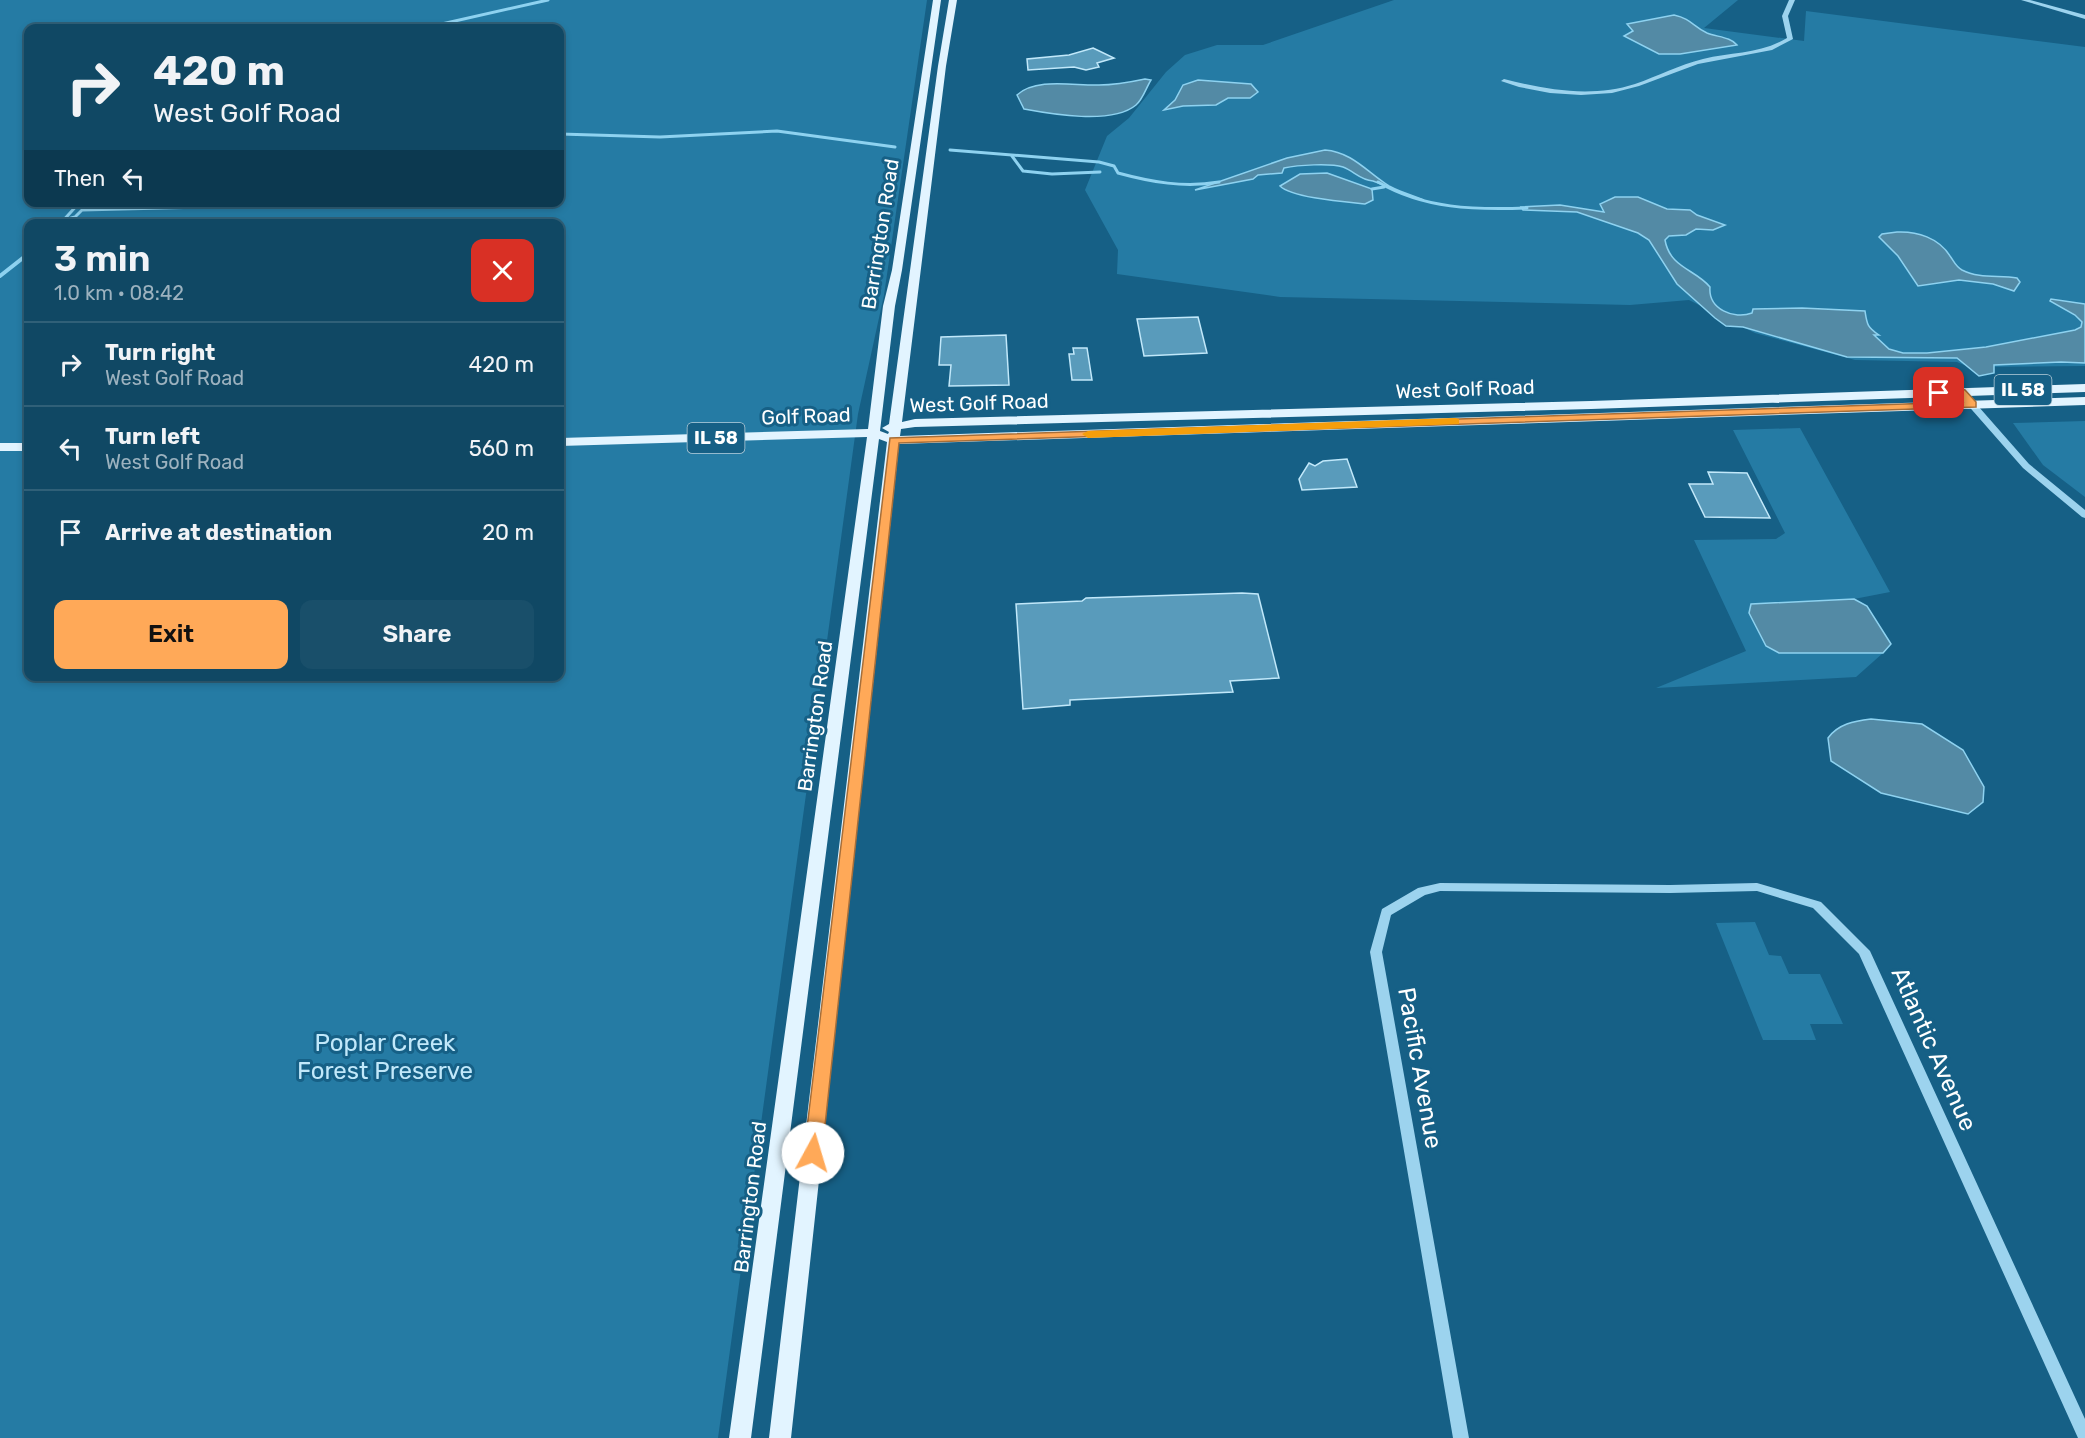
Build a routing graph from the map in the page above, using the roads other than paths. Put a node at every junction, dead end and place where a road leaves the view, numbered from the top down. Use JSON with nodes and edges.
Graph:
{"nodes":[{"id":1,"x":937,"y":0,"type":"edge"},
{"id":2,"x":953,"y":0,"type":"edge"},
{"id":3,"x":1792,"y":0,"type":"edge"},
{"id":4,"x":2024,"y":0,"type":"edge"},
{"id":5,"x":2085,"y":17,"type":"edge"},
{"id":6,"x":1504,"y":81,"type":"dead end"},
{"id":7,"x":2085,"y":388,"type":"edge"},
{"id":8,"x":1961,"y":392,"type":"junction"},
{"id":9,"x":2085,"y":401,"type":"edge"},
{"id":10,"x":1972,"y":405,"type":"junction"},
{"id":11,"x":895,"y":433,"type":"junction"},
{"id":12,"x":873,"y":434,"type":"junction"},
{"id":13,"x":564,"y":442,"type":"edge"},
{"id":14,"x":0,"y":447,"type":"edge"},
{"id":15,"x":24,"y":447,"type":"edge"},
{"id":16,"x":2085,"y":515,"type":"edge"},
{"id":17,"x":1589,"y":887,"type":"joint"},
{"id":18,"x":2085,"y":1436,"type":"edge"},
{"id":19,"x":740,"y":1438,"type":"edge"},
{"id":20,"x":780,"y":1438,"type":"edge"},
{"id":21,"x":1461,"y":1438,"type":"edge"}],
"edges":[{"from":1,"to":12,"type":"main road","name":"Barrington Road"},
{"from":2,"to":11,"type":"main road","name":"Barrington Road"},
{"from":3,"to":6,"type":"street"},
{"from":4,"to":5,"type":"street"},
{"from":7,"to":8,"type":"main road","name":"West Golf Road","number":"IL 58"},
{"from":8,"to":10,"type":"street"},
{"from":8,"to":11,"type":"main road","name":"West Golf Road","number":"IL 58"},
{"from":9,"to":10,"type":"main road","name":"West Golf Road","number":"IL 58"},
{"from":10,"to":11,"type":"main road","name":"West Golf Road","number":"IL 58"},
{"from":10,"to":16,"type":"street"},
{"from":11,"to":12,"type":"main road","name":"West Golf Road","number":"IL 58"},
{"from":11,"to":20,"type":"main road","name":"Barrington Road"},
{"from":12,"to":13,"type":"main road","name":"Golf Road","number":"IL 58"},
{"from":12,"to":19,"type":"main road","name":"Barrington Road"},
{"from":14,"to":15,"type":"main road"},
{"from":17,"to":18,"type":"street","name":"Atlantic Avenue"},
{"from":17,"to":21,"type":"street","name":"Pacific Avenue"}]}
